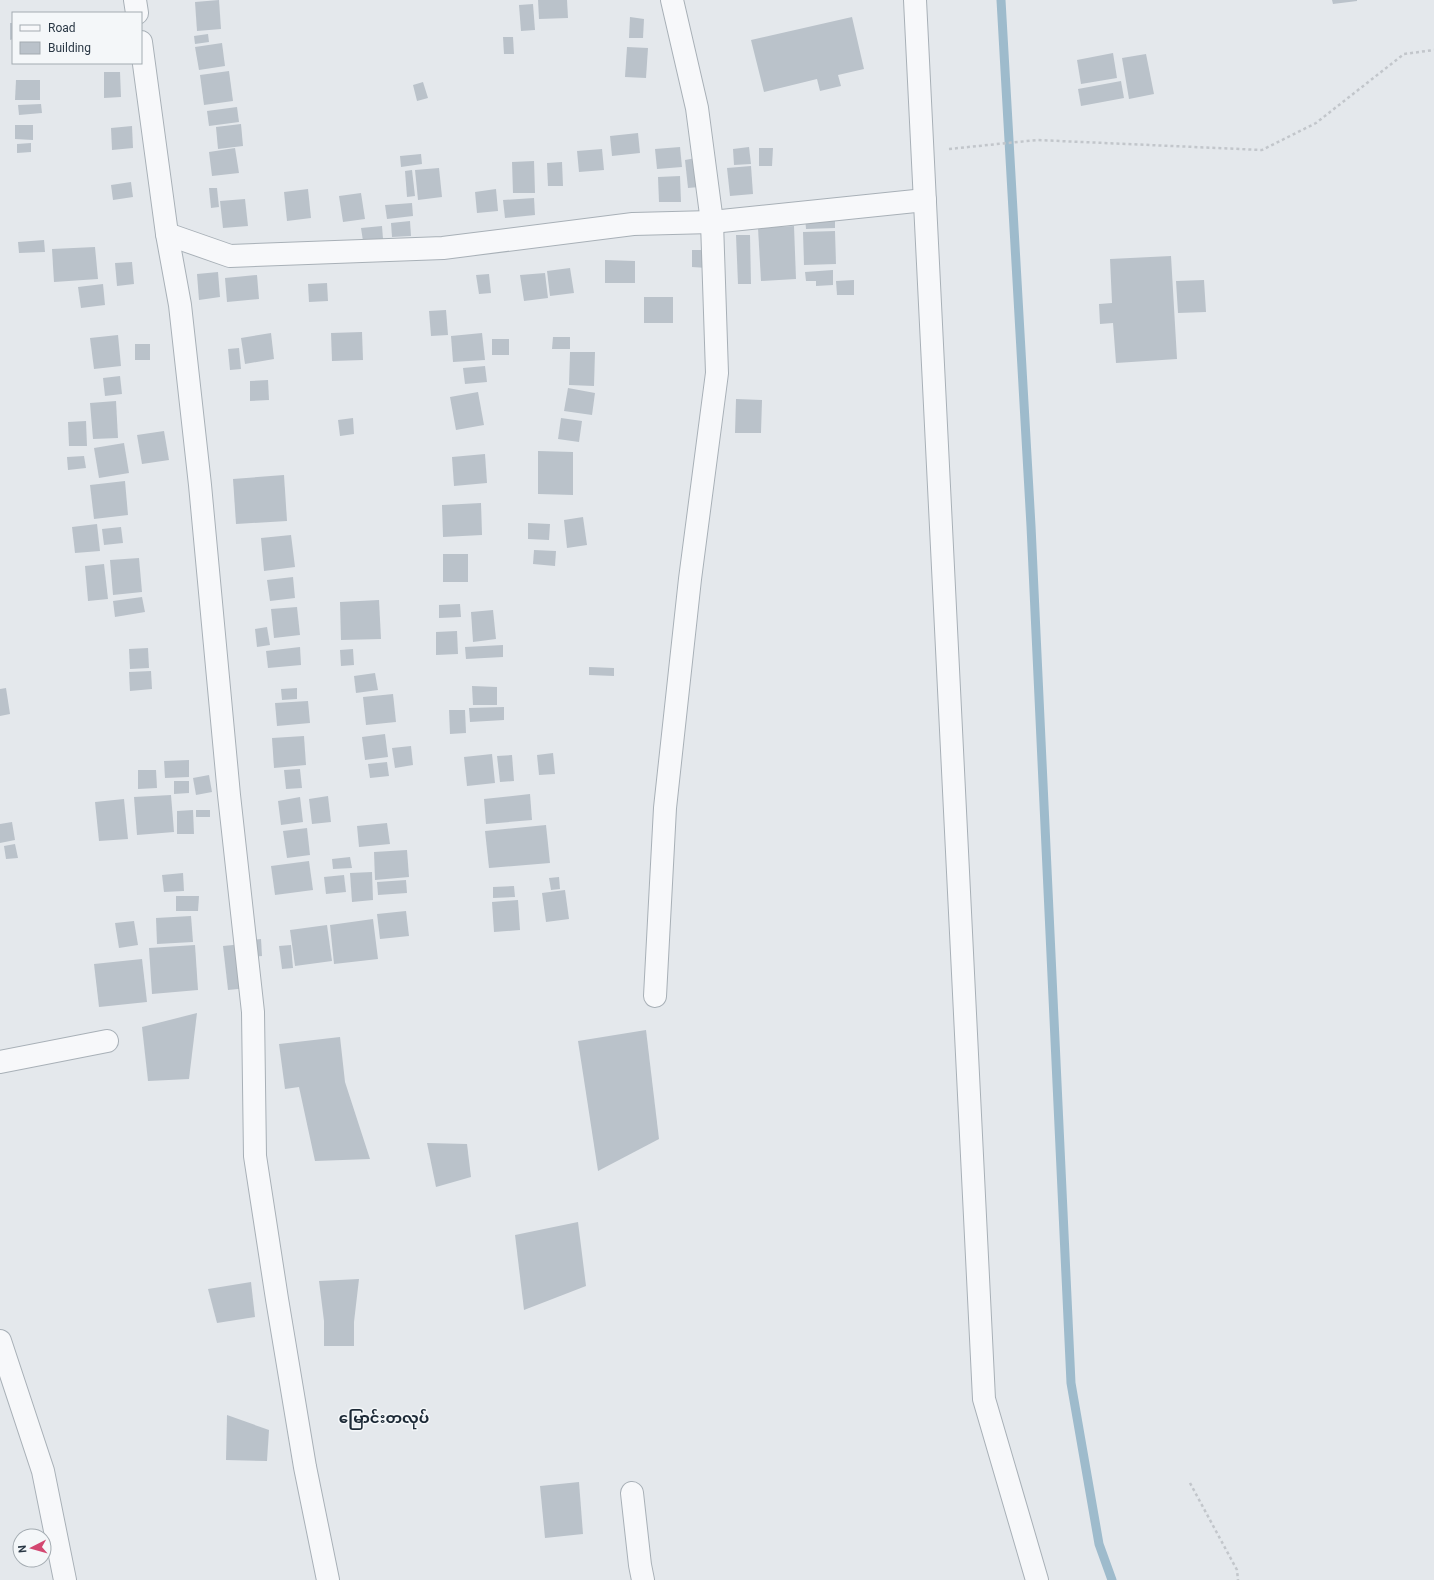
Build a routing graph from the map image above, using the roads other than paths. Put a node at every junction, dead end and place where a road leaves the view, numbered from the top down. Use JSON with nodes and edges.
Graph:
{"nodes":[{"id":1,"x":135,"y":0,"type":"edge"},
{"id":2,"x":672,"y":0,"type":"edge"},
{"id":3,"x":915,"y":0,"type":"edge"},
{"id":4,"x":137,"y":12,"type":"edge"},
{"id":5,"x":142,"y":49,"type":"edge"},
{"id":6,"x":925,"y":200,"type":"junction"},
{"id":7,"x":712,"y":222,"type":"junction"},
{"id":8,"x":167,"y":234,"type":"junction"},
{"id":9,"x":655,"y":996,"type":"dead end"},
{"id":10,"x":107,"y":1040,"type":"dead end"},
{"id":11,"x":0,"y":1062,"type":"edge"},
{"id":12,"x":0,"y":1341,"type":"edge"},
{"id":13,"x":632,"y":1493,"type":"dead end"},
{"id":14,"x":65,"y":1580,"type":"edge"},
{"id":15,"x":328,"y":1580,"type":"edge"},
{"id":16,"x":643,"y":1580,"type":"edge"},
{"id":17,"x":1037,"y":1580,"type":"edge"}],
"edges":[{"from":1,"to":4,"type":"street"},
{"from":2,"to":7,"type":"street"},
{"from":3,"to":6,"type":"street"},
{"from":5,"to":8,"type":"street"},
{"from":6,"to":7,"type":"street"},
{"from":6,"to":17,"type":"street"},
{"from":7,"to":8,"type":"street"},
{"from":7,"to":9,"type":"street"},
{"from":8,"to":15,"type":"street"},
{"from":10,"to":11,"type":"street"},
{"from":12,"to":14,"type":"street"},
{"from":13,"to":16,"type":"street"}]}
